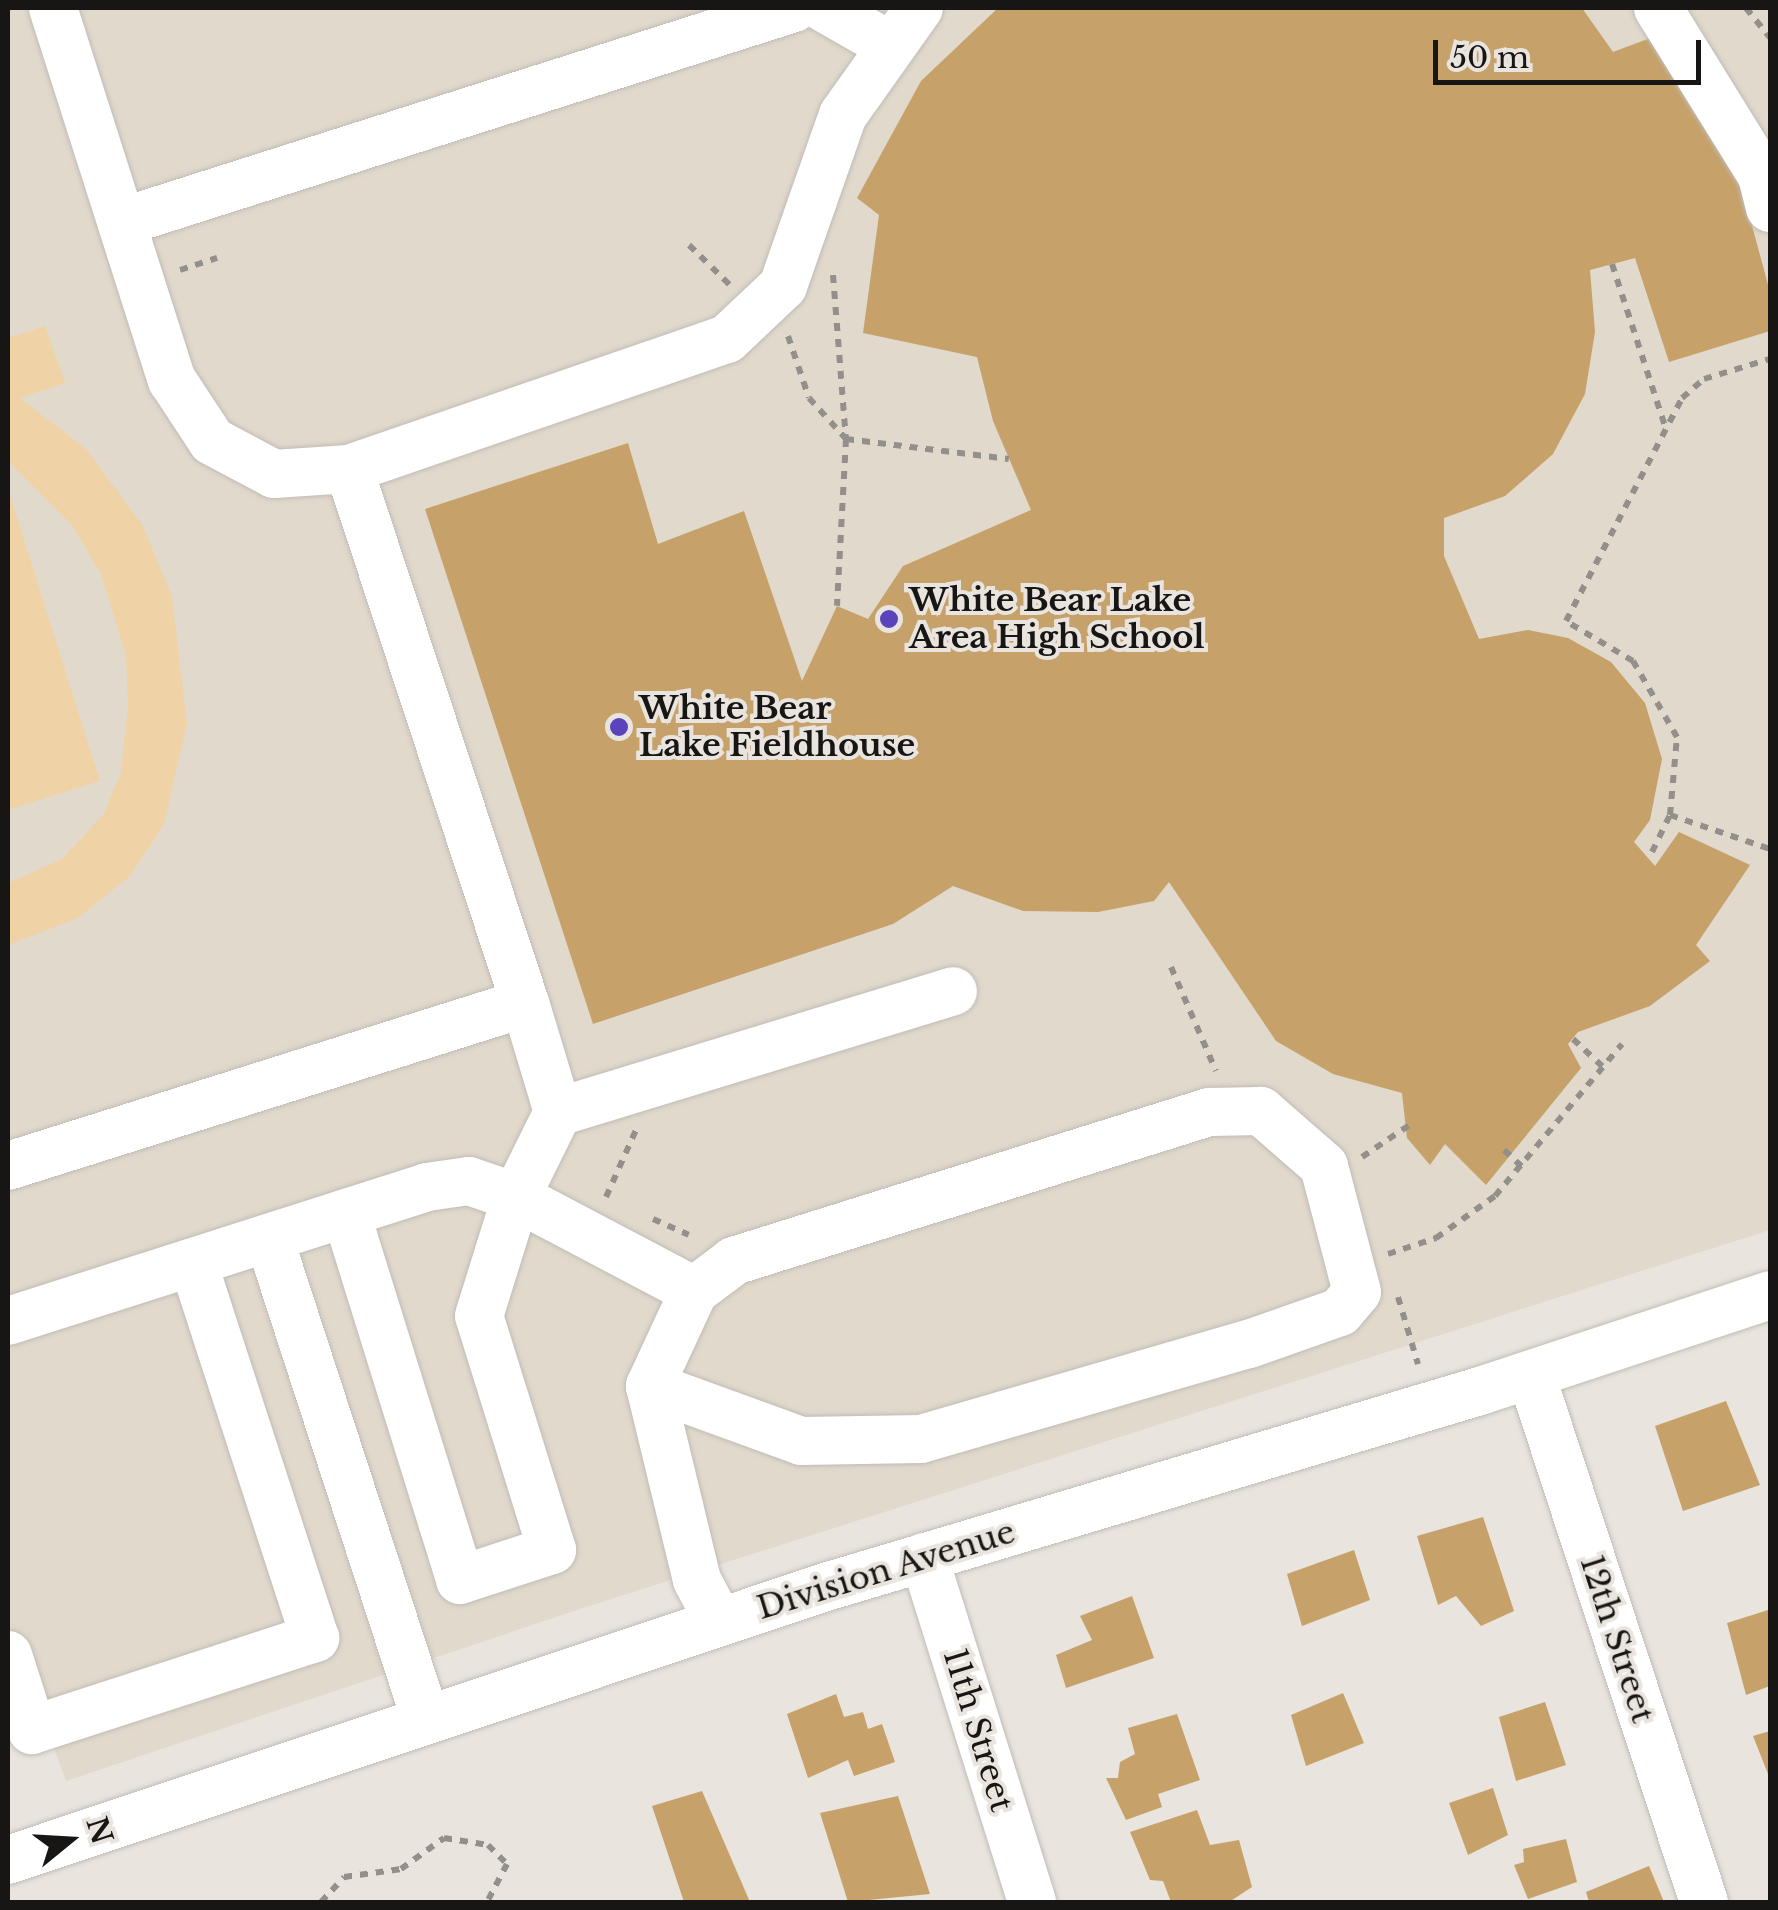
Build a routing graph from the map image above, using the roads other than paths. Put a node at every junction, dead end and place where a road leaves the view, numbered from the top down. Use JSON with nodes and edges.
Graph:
{"nodes":[{"id":1,"x":52,"y":8,"type":"edge"},
{"id":2,"x":794,"y":8,"type":"edge"},
{"id":3,"x":824,"y":8,"type":"edge"},
{"id":4,"x":919,"y":8,"type":"edge"},
{"id":5,"x":1658,"y":8,"type":"edge"},
{"id":6,"x":889,"y":45,"type":"junction"},
{"id":7,"x":1770,"y":208,"type":"edge"},
{"id":8,"x":122,"y":222,"type":"junction"},
{"id":9,"x":349,"y":470,"type":"junction"},
{"id":10,"x":953,"y":991,"type":"dead end"},
{"id":11,"x":525,"y":1003,"type":"junction"},
{"id":12,"x":558,"y":1112,"type":"junction"},
{"id":13,"x":8,"y":1166,"type":"edge"},
{"id":14,"x":516,"y":1197,"type":"junction"},
{"id":15,"x":346,"y":1213,"type":"junction"},
{"id":16,"x":270,"y":1238,"type":"junction"},
{"id":17,"x":193,"y":1262,"type":"junction"},
{"id":18,"x":694,"y":1292,"type":"junction"},
{"id":19,"x":1770,"y":1295,"type":"edge"},
{"id":20,"x":8,"y":1321,"type":"edge"},
{"id":21,"x":1530,"y":1375,"type":"junction"},
{"id":22,"x":650,"y":1386,"type":"junction"},
{"id":23,"x":924,"y":1557,"type":"junction"},
{"id":24,"x":719,"y":1622,"type":"junction"},
{"id":25,"x":8,"y":1655,"type":"edge"},
{"id":26,"x":426,"y":1720,"type":"junction"},
{"id":27,"x":8,"y":1860,"type":"edge"},
{"id":28,"x":1032,"y":1902,"type":"edge"},
{"id":29,"x":1704,"y":1902,"type":"edge"}],
"edges":[{"from":1,"to":8,"type":"street"},
{"from":2,"to":8,"type":"street"},
{"from":3,"to":6,"type":"street"},
{"from":4,"to":6,"type":"street"},
{"from":5,"to":7,"type":"street"},
{"from":6,"to":9,"type":"street"},
{"from":8,"to":9,"type":"street"},
{"from":9,"to":11,"type":"street"},
{"from":10,"to":12,"type":"street"},
{"from":11,"to":12,"type":"street"},
{"from":11,"to":13,"type":"street"},
{"from":12,"to":14,"type":"street"},
{"from":14,"to":15,"type":"street"},
{"from":14,"to":15,"type":"street"},
{"from":14,"to":18,"type":"street"},
{"from":15,"to":16,"type":"street"},
{"from":16,"to":17,"type":"street"},
{"from":16,"to":26,"type":"street"},
{"from":17,"to":20,"type":"street"},
{"from":17,"to":25,"type":"street"},
{"from":18,"to":22,"type":"street"},
{"from":18,"to":22,"type":"street"},
{"from":19,"to":21,"type":"street","name":"Division Avenue"},
{"from":21,"to":23,"type":"street","name":"Division Avenue"},
{"from":21,"to":29,"type":"street","name":"12th Street"},
{"from":22,"to":24,"type":"street"},
{"from":23,"to":24,"type":"street","name":"Division Avenue"},
{"from":23,"to":28,"type":"street","name":"11th Street"},
{"from":24,"to":26,"type":"street","name":"Division Avenue"},
{"from":26,"to":27,"type":"street","name":"Division Avenue"}]}
